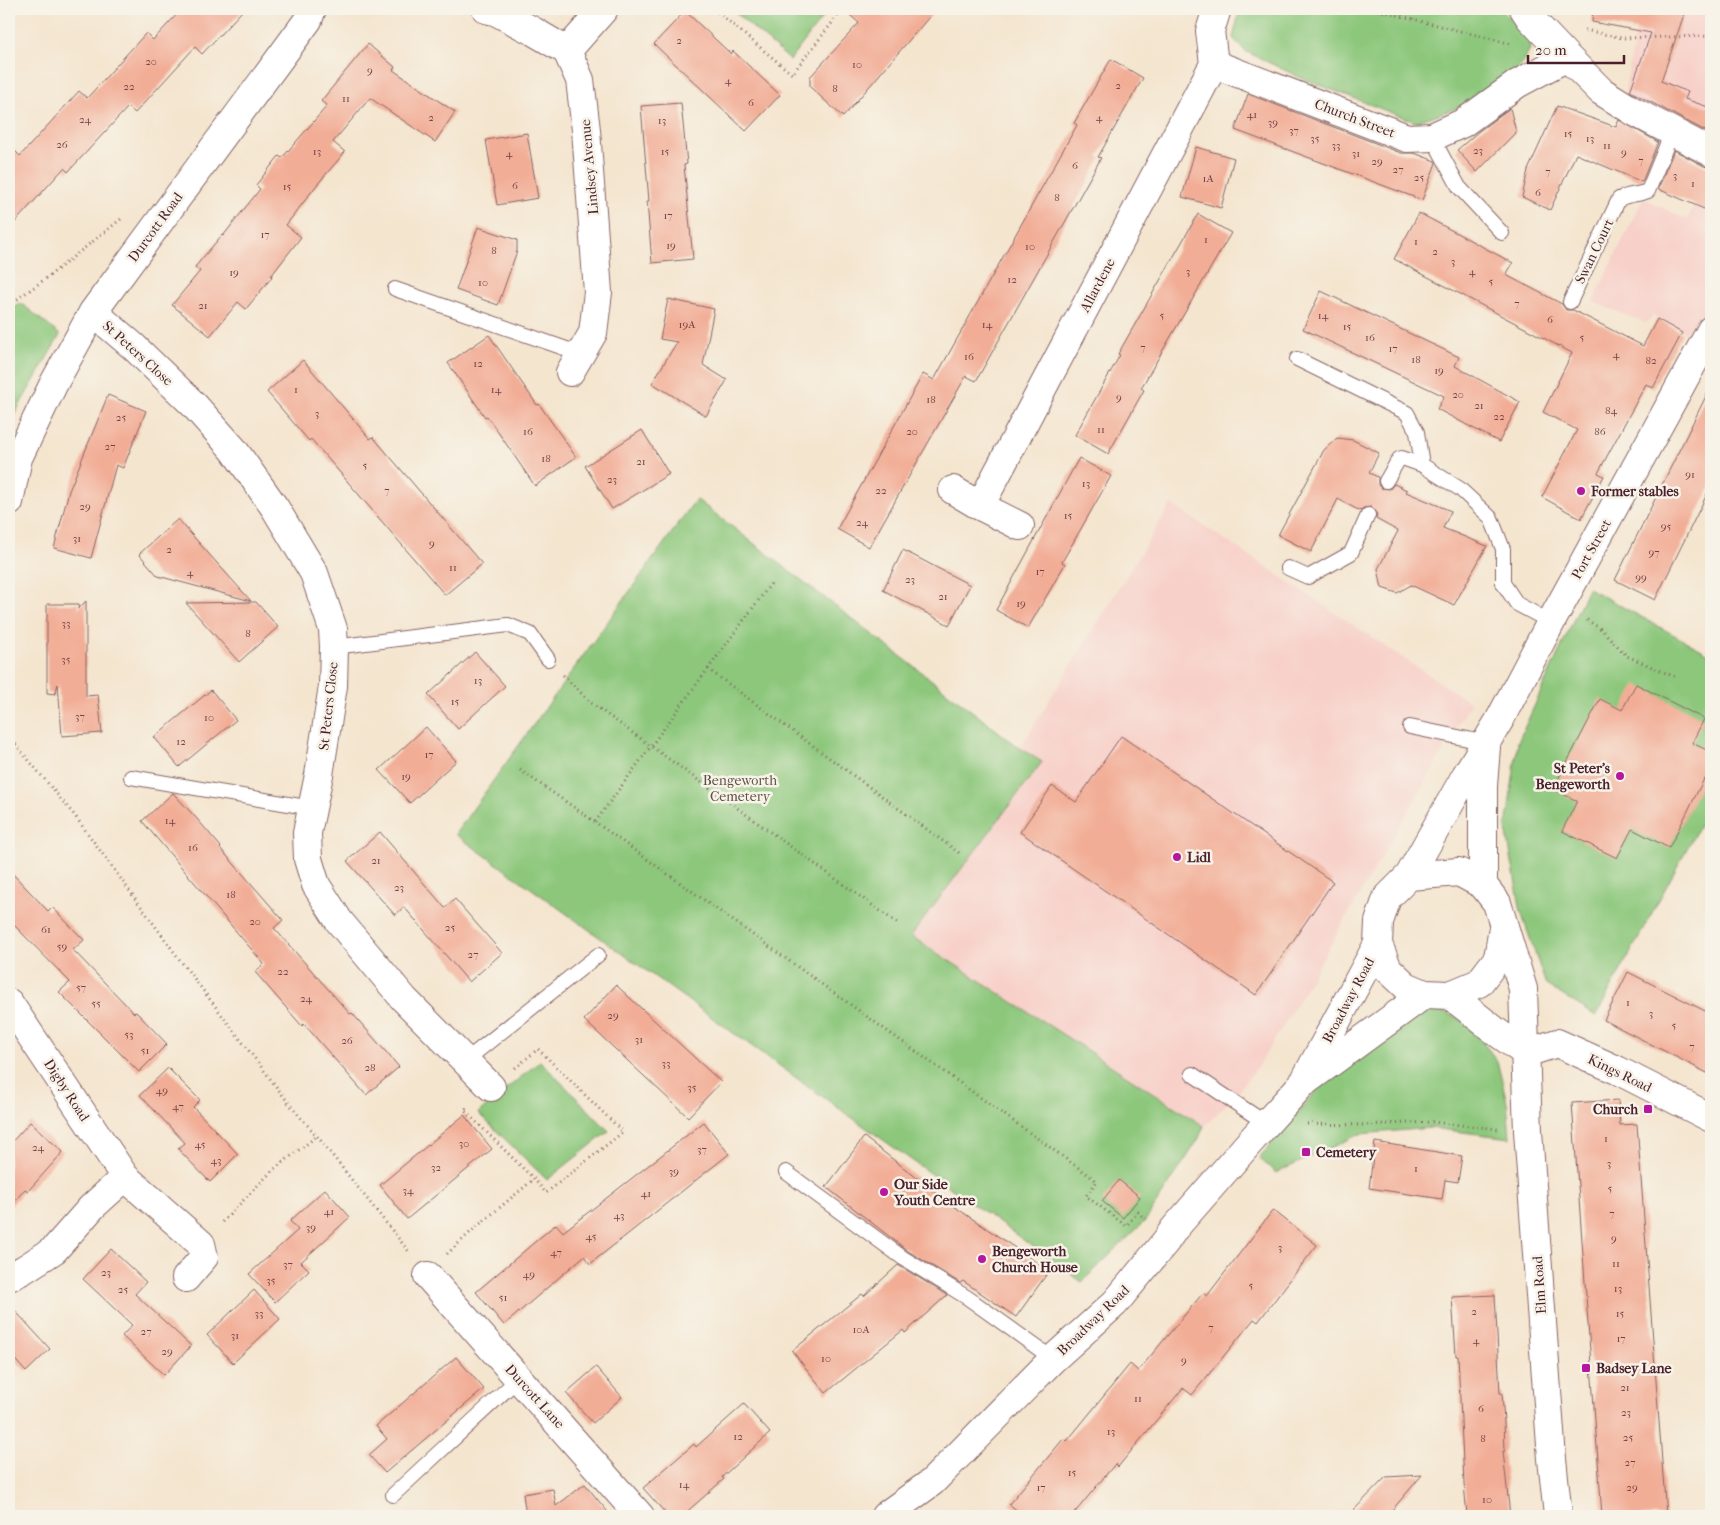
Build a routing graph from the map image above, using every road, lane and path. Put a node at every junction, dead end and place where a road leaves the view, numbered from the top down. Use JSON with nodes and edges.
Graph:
{"nodes":[{"id":1,"x":312,"y":9,"type":"edge"},
{"id":2,"x":486,"y":9,"type":"edge"},
{"id":3,"x":604,"y":9,"type":"edge"},
{"id":4,"x":714,"y":9,"type":"edge"},
{"id":5,"x":843,"y":9,"type":"edge"},
{"id":6,"x":1217,"y":9,"type":"edge"},
{"id":7,"x":1373,"y":9,"type":"edge"},
{"id":8,"x":1416,"y":9,"type":"edge"},
{"id":9,"x":1524,"y":9,"type":"edge"},
{"id":10,"x":1413,"y":19,"type":"junction"},
{"id":11,"x":1576,"y":28,"type":"dead end"},
{"id":12,"x":1711,"y":36,"type":"edge"},
{"id":13,"x":1521,"y":46,"type":"dead end"},
{"id":14,"x":567,"y":51,"type":"junction"},
{"id":15,"x":1566,"y":56,"type":"junction"},
{"id":16,"x":1214,"y":64,"type":"junction"},
{"id":17,"x":1672,"y":132,"type":"junction"},
{"id":18,"x":1432,"y":137,"type":"junction"},
{"id":19,"x":1711,"y":152,"type":"edge"},
{"id":20,"x":122,"y":219,"type":"dead end"},
{"id":21,"x":1502,"y":233,"type":"dead end"},
{"id":22,"x":395,"y":289,"type":"dead end"},
{"id":23,"x":1570,"y":302,"type":"dead end"},
{"id":24,"x":9,"y":305,"type":"edge"},
{"id":25,"x":93,"y":312,"type":"junction"},
{"id":26,"x":1709,"y":339,"type":"edge"},
{"id":27,"x":1297,"y":359,"type":"dead end"},
{"id":28,"x":576,"y":363,"type":"joint"},
{"id":29,"x":13,"y":457,"type":"edge"},
{"id":30,"x":1422,"y":465,"type":"junction"},
{"id":31,"x":1386,"y":481,"type":"dead end"},
{"id":32,"x":954,"y":490,"type":"dead end"},
{"id":33,"x":9,"y":502,"type":"edge"},
{"id":34,"x":980,"y":506,"type":"junction"},
{"id":35,"x":1368,"y":515,"type":"dead end"},
{"id":36,"x":1020,"y":526,"type":"dead end"},
{"id":37,"x":1288,"y":568,"type":"dead end"},
{"id":38,"x":772,"y":582,"type":"dead end"},
{"id":39,"x":1556,"y":612,"type":"junction"},
{"id":40,"x":334,"y":647,"type":"junction"},
{"id":41,"x":548,"y":659,"type":"joint"},
{"id":42,"x":708,"y":669,"type":"junction"},
{"id":43,"x":1677,"y":678,"type":"dead end"},
{"id":44,"x":1410,"y":727,"type":"dead end"},
{"id":45,"x":9,"y":731,"type":"edge"},
{"id":46,"x":1487,"y":743,"type":"junction"},
{"id":47,"x":651,"y":746,"type":"junction"},
{"id":48,"x":520,"y":770,"type":"dead end"},
{"id":49,"x":131,"y":777,"type":"dead end"},
{"id":50,"x":312,"y":808,"type":"junction"},
{"id":51,"x":595,"y":822,"type":"junction"},
{"id":52,"x":962,"y":856,"type":"dead end"},
{"id":53,"x":1409,"y":876,"type":"junction"},
{"id":54,"x":1483,"y":885,"type":"junction"},
{"id":55,"x":897,"y":924,"type":"dead end"},
{"id":56,"x":1503,"y":928,"type":"junction"},
{"id":57,"x":1378,"y":944,"type":"junction"},
{"id":58,"x":598,"y":955,"type":"dead end"},
{"id":59,"x":1437,"y":995,"type":"junction"},
{"id":60,"x":9,"y":1002,"type":"edge"},
{"id":61,"x":1526,"y":1053,"type":"junction"},
{"id":62,"x":465,"y":1061,"type":"junction"},
{"id":63,"x":1192,"y":1074,"type":"dead end"},
{"id":64,"x":1303,"y":1083,"type":"junction"},
{"id":65,"x":491,"y":1087,"type":"junction"},
{"id":66,"x":1711,"y":1118,"type":"edge"},
{"id":67,"x":1267,"y":1124,"type":"junction"},
{"id":68,"x":1528,"y":1132,"type":"junction"},
{"id":69,"x":317,"y":1136,"type":"junction"},
{"id":70,"x":786,"y":1172,"type":"dead end"},
{"id":71,"x":125,"y":1177,"type":"junction"},
{"id":72,"x":534,"y":1179,"type":"junction"},
{"id":73,"x":1166,"y":1241,"type":"junction"},
{"id":74,"x":201,"y":1244,"type":"junction"},
{"id":75,"x":428,"y":1276,"type":"junction"},
{"id":76,"x":9,"y":1277,"type":"edge"},
{"id":77,"x":186,"y":1278,"type":"dead end"},
{"id":78,"x":1053,"y":1359,"type":"junction"},
{"id":79,"x":519,"y":1378,"type":"junction"},
{"id":80,"x":392,"y":1495,"type":"dead end"},
{"id":81,"x":640,"y":1516,"type":"edge"},
{"id":82,"x":885,"y":1516,"type":"edge"},
{"id":83,"x":1558,"y":1516,"type":"edge"}],
"edges":[{"from":1,"to":25,"type":"street","name":"Durcott Road"},
{"from":2,"to":14,"type":"street"},
{"from":3,"to":14,"type":"street"},
{"from":4,"to":5,"type":"path"},
{"from":6,"to":16,"type":"street"},
{"from":7,"to":10,"type":"path"},
{"from":8,"to":10,"type":"path"},
{"from":9,"to":15,"type":"street"},
{"from":10,"to":13,"type":"path"},
{"from":11,"to":12,"type":"path"},
{"from":14,"to":28,"type":"street","name":"Lindsey Avenue"},
{"from":15,"to":17,"type":"street"},
{"from":15,"to":18,"type":"street","name":"Church Street"},
{"from":16,"to":18,"type":"street","name":"Church Street"},
{"from":16,"to":34,"type":"street","name":"Allardene"},
{"from":17,"to":19,"type":"street"},
{"from":17,"to":23,"type":"lane","name":"Swan Court"},
{"from":18,"to":21,"type":"lane"},
{"from":20,"to":24,"type":"path"},
{"from":22,"to":28,"type":"lane"},
{"from":25,"to":29,"type":"street","name":"Durcott Road"},
{"from":25,"to":40,"type":"street","name":"St Peters Close"},
{"from":26,"to":39,"type":"street","name":"Port Street"},
{"from":27,"to":30,"type":"lane"},
{"from":29,"to":33,"type":"street","name":"Durcott Road"},
{"from":30,"to":31,"type":"lane"},
{"from":30,"to":39,"type":"lane"},
{"from":32,"to":34,"type":"street"},
{"from":34,"to":36,"type":"street"},
{"from":35,"to":37,"type":"lane"},
{"from":38,"to":42,"type":"path"},
{"from":39,"to":43,"type":"path"},
{"from":39,"to":46,"type":"street","name":"Port Street"},
{"from":40,"to":41,"type":"lane"},
{"from":40,"to":50,"type":"street","name":"St Peters Close"},
{"from":41,"to":47,"type":"path"},
{"from":42,"to":47,"type":"path"},
{"from":42,"to":52,"type":"path"},
{"from":44,"to":46,"type":"lane"},
{"from":45,"to":69,"type":"path"},
{"from":46,"to":53,"type":"street","name":"Port Street"},
{"from":46,"to":54,"type":"street","name":"Port Street"},
{"from":47,"to":51,"type":"path"},
{"from":47,"to":55,"type":"path"},
{"from":48,"to":51,"type":"path"},
{"from":49,"to":50,"type":"lane"},
{"from":50,"to":62,"type":"street","name":"St Peters Close"},
{"from":51,"to":73,"type":"path"},
{"from":53,"to":54,"type":"street"},
{"from":53,"to":57,"type":"street"},
{"from":54,"to":56,"type":"street"},
{"from":56,"to":59,"type":"street"},
{"from":56,"to":61,"type":"street","name":"Elm Road"},
{"from":57,"to":59,"type":"street"},
{"from":57,"to":64,"type":"street","name":"Broadway Road"},
{"from":58,"to":62,"type":"lane"},
{"from":59,"to":61,"type":"street"},
{"from":59,"to":64,"type":"street","name":"Broadway Road"},
{"from":60,"to":71,"type":"street","name":"Digby Road"},
{"from":61,"to":66,"type":"street","name":"Kings Road"},
{"from":61,"to":68,"type":"street","name":"Elm Road"},
{"from":62,"to":65,"type":"street","name":"St Peters Close"},
{"from":63,"to":67,"type":"lane"},
{"from":64,"to":67,"type":"street","name":"Broadway Road"},
{"from":65,"to":72,"type":"path"},
{"from":65,"to":72,"type":"path"},
{"from":67,"to":68,"type":"path"},
{"from":67,"to":73,"type":"street","name":"Broadway Road"},
{"from":68,"to":83,"type":"street","name":"Elm Road"},
{"from":69,"to":74,"type":"path"},
{"from":69,"to":75,"type":"path"},
{"from":70,"to":78,"type":"lane"},
{"from":71,"to":74,"type":"street","name":"Digby Road"},
{"from":71,"to":76,"type":"street"},
{"from":72,"to":75,"type":"path"},
{"from":73,"to":78,"type":"street","name":"Broadway Road"},
{"from":74,"to":77,"type":"street"},
{"from":75,"to":79,"type":"street","name":"Durcott Lane"},
{"from":78,"to":82,"type":"street","name":"Broadway Road"},
{"from":79,"to":80,"type":"lane"},
{"from":79,"to":81,"type":"street","name":"Durcott Lane"}]}
